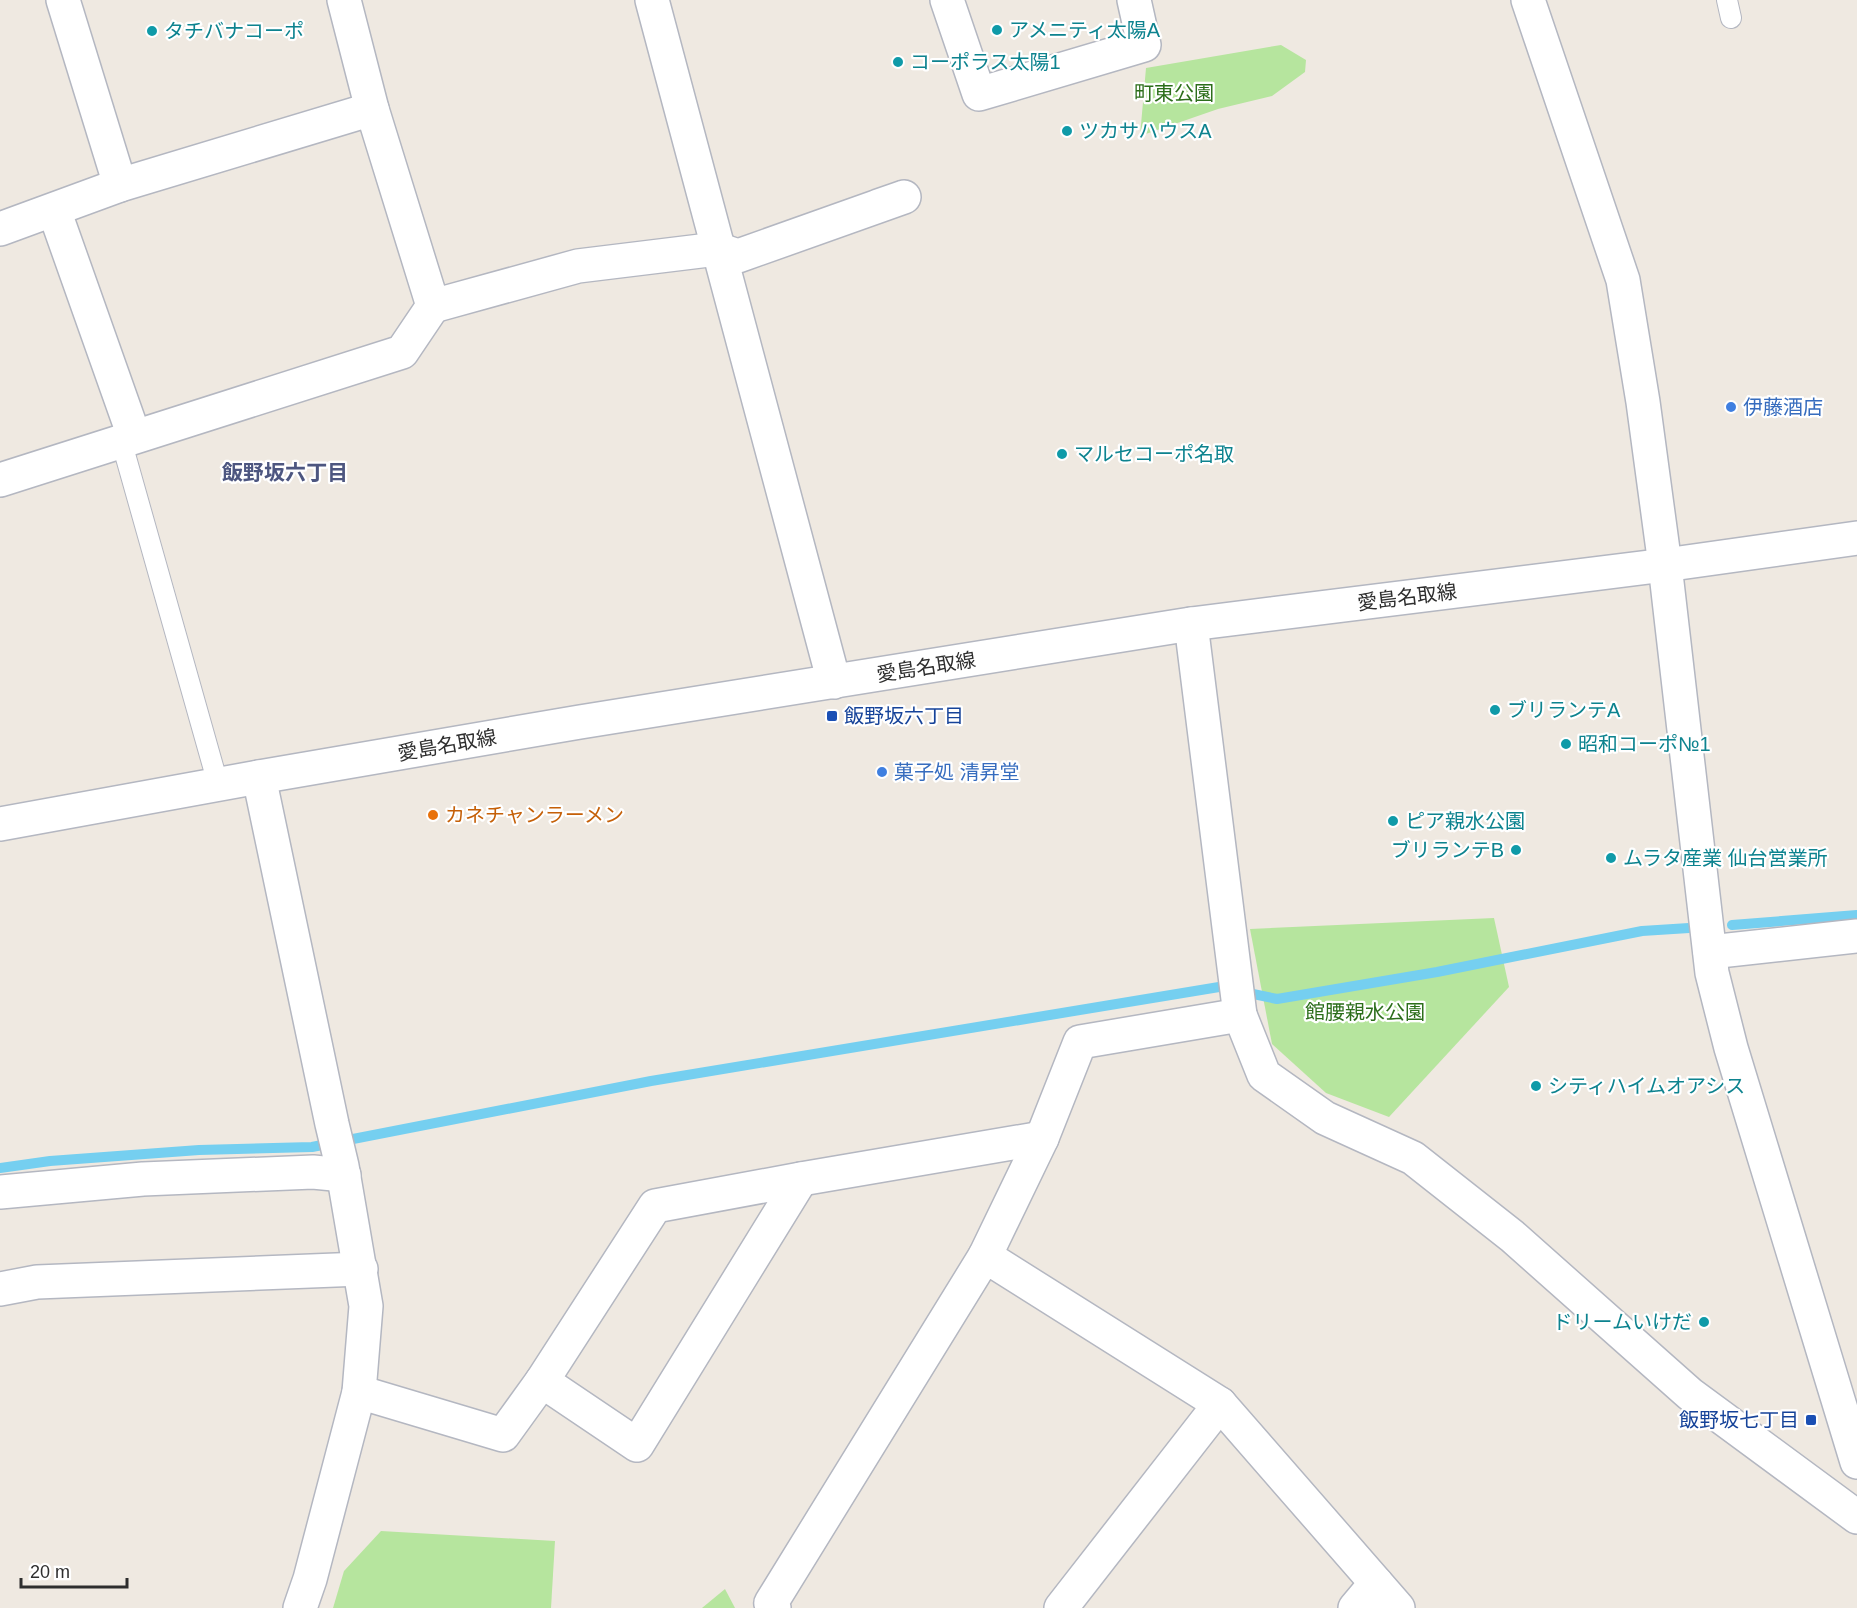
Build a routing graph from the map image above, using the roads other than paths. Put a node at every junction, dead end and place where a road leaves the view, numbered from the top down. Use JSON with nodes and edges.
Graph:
{"nodes":[{"id":1,"x":63,"y":0,"type":"edge"},
{"id":2,"x":344,"y":0,"type":"edge"},
{"id":3,"x":652,"y":0,"type":"edge"},
{"id":4,"x":947,"y":0,"type":"edge"},
{"id":5,"x":1134,"y":0,"type":"edge"},
{"id":6,"x":1528,"y":0,"type":"edge"},
{"id":7,"x":372,"y":109,"type":"junction"},
{"id":8,"x":120,"y":185,"type":"junction"},
{"id":9,"x":878,"y":206,"type":"dead end"},
{"id":10,"x":54,"y":210,"type":"junction"},
{"id":11,"x":0,"y":229,"type":"edge"},
{"id":12,"x":717,"y":249,"type":"junction"},
{"id":13,"x":433,"y":306,"type":"junction"},
{"id":14,"x":128,"y":438,"type":"junction"},
{"id":15,"x":0,"y":480,"type":"edge"},
{"id":16,"x":1857,"y":538,"type":"edge"},
{"id":17,"x":1665,"y":565,"type":"junction"},
{"id":18,"x":1191,"y":624,"type":"junction"},
{"id":19,"x":834,"y":682,"type":"junction"},
{"id":20,"x":259,"y":777,"type":"junction"},
{"id":21,"x":218,"y":784,"type":"junction"},
{"id":22,"x":0,"y":824,"type":"edge"},
{"id":23,"x":1857,"y":936,"type":"edge"},
{"id":24,"x":1710,"y":952,"type":"junction"},
{"id":25,"x":1240,"y":1016,"type":"junction"},
{"id":26,"x":1042,"y":1138,"type":"junction"},
{"id":27,"x":343,"y":1170,"type":"junction"},
{"id":28,"x":801,"y":1179,"type":"junction"},
{"id":29,"x":0,"y":1192,"type":"edge"},
{"id":30,"x":985,"y":1256,"type":"junction"},
{"id":31,"x":361,"y":1269,"type":"junction"},
{"id":32,"x":0,"y":1289,"type":"edge"},
{"id":33,"x":542,"y":1381,"type":"junction"},
{"id":34,"x":359,"y":1392,"type":"junction"},
{"id":35,"x":1220,"y":1404,"type":"junction"},
{"id":36,"x":1850,"y":1412,"type":"edge"},
{"id":37,"x":1857,"y":1462,"type":"edge"},
{"id":38,"x":1857,"y":1517,"type":"edge"},
{"id":39,"x":1376,"y":1583,"type":"junction"},
{"id":40,"x":300,"y":1608,"type":"edge"},
{"id":41,"x":774,"y":1608,"type":"edge"},
{"id":42,"x":1061,"y":1608,"type":"edge"},
{"id":43,"x":1355,"y":1608,"type":"edge"},
{"id":44,"x":1398,"y":1608,"type":"edge"}],
"edges":[{"from":1,"to":8,"type":"street"},
{"from":2,"to":7,"type":"street"},
{"from":3,"to":12,"type":"street"},
{"from":4,"to":5,"type":"street"},
{"from":6,"to":17,"type":"street"},
{"from":7,"to":8,"type":"street"},
{"from":7,"to":13,"type":"street"},
{"from":8,"to":10,"type":"street"},
{"from":9,"to":12,"type":"street"},
{"from":10,"to":11,"type":"street"},
{"from":10,"to":14,"type":"street"},
{"from":12,"to":13,"type":"street"},
{"from":12,"to":19,"type":"street"},
{"from":13,"to":14,"type":"street"},
{"from":14,"to":15,"type":"street"},
{"from":14,"to":21,"type":"lane"},
{"from":16,"to":17,"type":"street","name":"愛島名取線"},
{"from":17,"to":18,"type":"street","name":"愛島名取線"},
{"from":17,"to":24,"type":"street"},
{"from":18,"to":19,"type":"street","name":"愛島名取線"},
{"from":18,"to":25,"type":"street"},
{"from":19,"to":20,"type":"street","name":"愛島名取線"},
{"from":20,"to":21,"type":"street","name":"愛島名取線"},
{"from":20,"to":27,"type":"street"},
{"from":21,"to":22,"type":"street","name":"愛島名取線"},
{"from":23,"to":24,"type":"street"},
{"from":24,"to":36,"type":"street"},
{"from":25,"to":26,"type":"street"},
{"from":25,"to":38,"type":"street"},
{"from":26,"to":28,"type":"street"},
{"from":26,"to":30,"type":"street"},
{"from":27,"to":29,"type":"street"},
{"from":27,"to":31,"type":"street"},
{"from":28,"to":33,"type":"street"},
{"from":28,"to":33,"type":"street"},
{"from":30,"to":35,"type":"street"},
{"from":30,"to":41,"type":"street"},
{"from":31,"to":32,"type":"street"},
{"from":31,"to":34,"type":"street"},
{"from":33,"to":34,"type":"street"},
{"from":34,"to":40,"type":"street"},
{"from":35,"to":39,"type":"street"},
{"from":35,"to":42,"type":"street"},
{"from":36,"to":37,"type":"street"},
{"from":39,"to":43,"type":"street"},
{"from":39,"to":44,"type":"street"}]}
